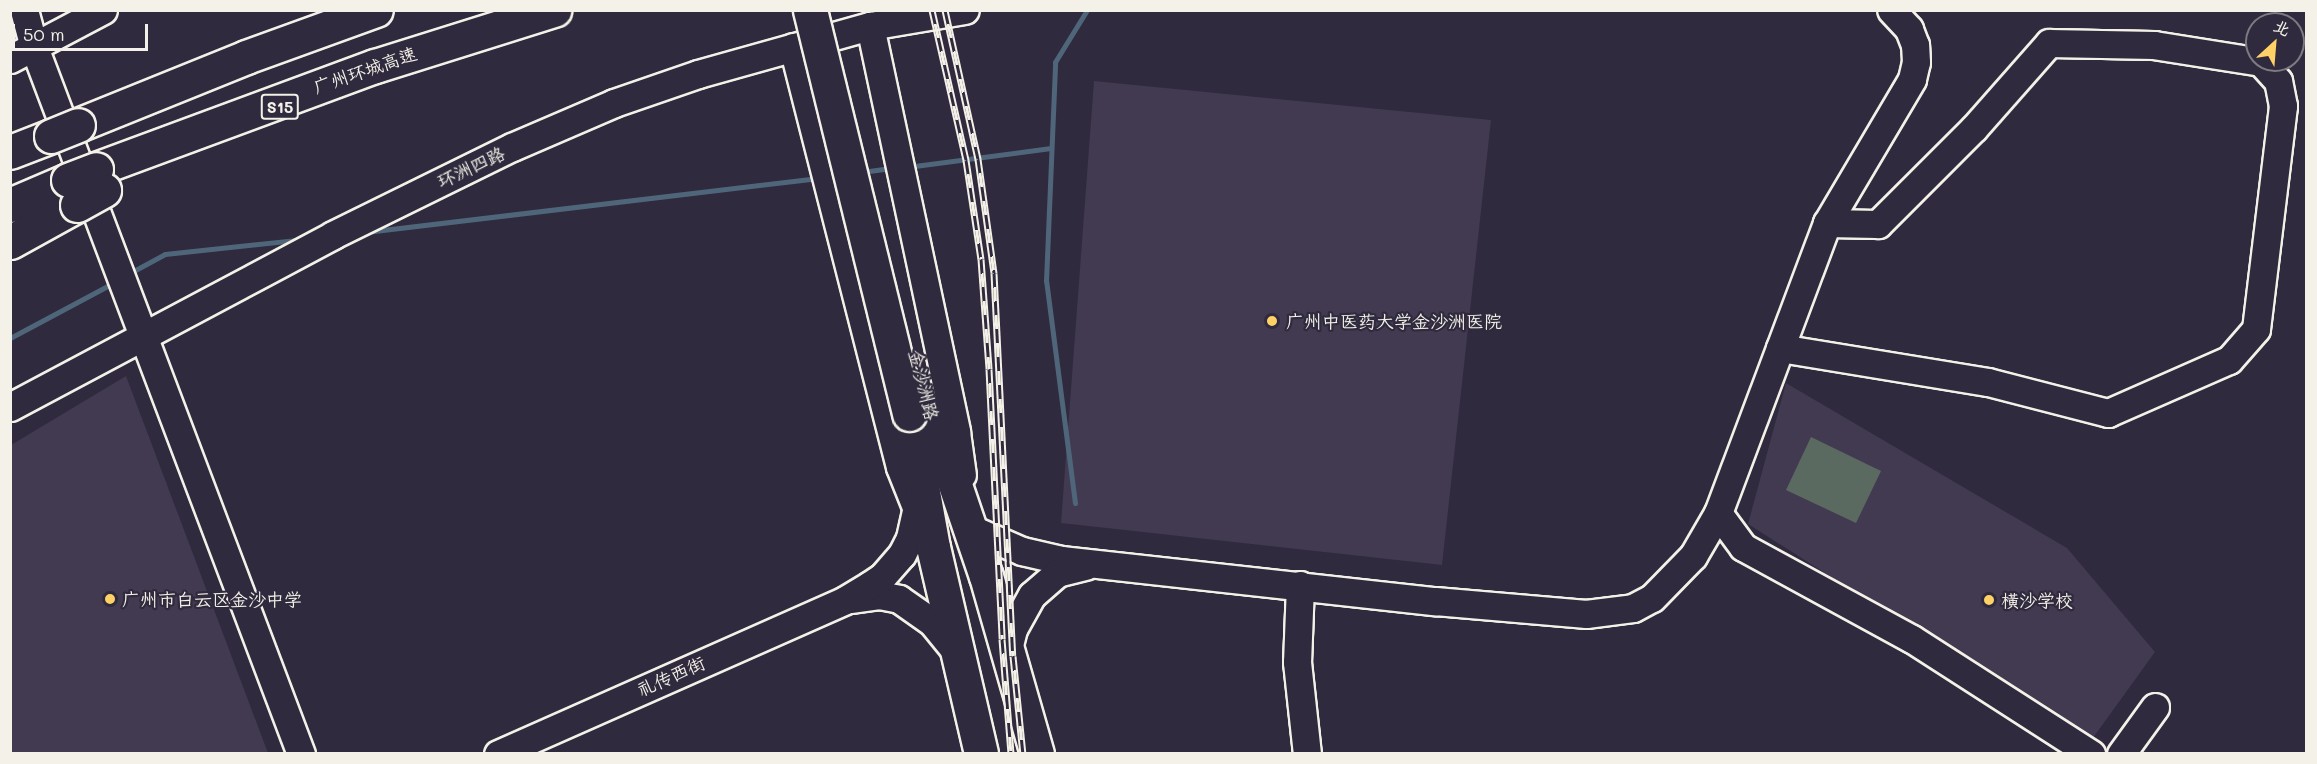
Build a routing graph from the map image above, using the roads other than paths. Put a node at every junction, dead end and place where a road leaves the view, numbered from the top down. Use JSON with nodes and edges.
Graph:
{"nodes":[{"id":1,"x":103,"y":10,"type":"edge"},
{"id":2,"x":376,"y":10,"type":"edge"},
{"id":3,"x":554,"y":10,"type":"edge"},
{"id":4,"x":810,"y":10,"type":"edge"},
{"id":5,"x":832,"y":10,"type":"edge"},
{"id":6,"x":965,"y":10,"type":"edge"},
{"id":7,"x":1891,"y":10,"type":"edge"},
{"id":8,"x":24,"y":15,"type":"edge"},
{"id":9,"x":870,"y":26,"type":"junction"},
{"id":10,"x":793,"y":47,"type":"junction"},
{"id":11,"x":22,"y":53,"type":"edge"},
{"id":12,"x":10,"y":152,"type":"edge"},
{"id":13,"x":86,"y":186,"type":"junction"},
{"id":14,"x":10,"y":205,"type":"edge"},
{"id":15,"x":1827,"y":223,"type":"junction"},
{"id":16,"x":10,"y":242,"type":"edge"},
{"id":17,"x":143,"y":336,"type":"junction"},
{"id":18,"x":1780,"y":348,"type":"junction"},
{"id":19,"x":10,"y":407,"type":"edge"},
{"id":20,"x":919,"y":412,"type":"junction"},
{"id":21,"x":920,"y":494,"type":"junction"},
{"id":22,"x":1718,"y":513,"type":"junction"},
{"id":23,"x":969,"y":528,"type":"junction"},
{"id":24,"x":1099,"y":565,"type":"junction"},
{"id":25,"x":1300,"y":585,"type":"junction"},
{"id":26,"x":845,"y":600,"type":"junction"},
{"id":27,"x":1008,"y":649,"type":"junction"},
{"id":28,"x":957,"y":653,"type":"junction"},
{"id":29,"x":2155,"y":707,"type":"dead end"},
{"id":30,"x":540,"y":745,"type":"edge"},
{"id":31,"x":301,"y":753,"type":"edge"},
{"id":32,"x":498,"y":753,"type":"edge"},
{"id":33,"x":981,"y":753,"type":"edge"},
{"id":34,"x":1037,"y":753,"type":"edge"},
{"id":35,"x":1307,"y":753,"type":"edge"},
{"id":36,"x":2091,"y":753,"type":"edge"},
{"id":37,"x":2121,"y":753,"type":"edge"}],
"edges":[{"from":1,"to":11,"type":"street"},
{"from":2,"to":12,"type":"main road"},
{"from":3,"to":13,"type":"main road","number":"S15"},
{"from":4,"to":20,"type":"main road","name":"金沙洲路","bridge":true},
{"from":5,"to":20,"type":"main road","name":"金沙洲路"},
{"from":6,"to":9,"type":"street","name":"环洲四路"},
{"from":7,"to":15,"type":"street"},
{"from":8,"to":11,"type":"street"},
{"from":9,"to":10,"type":"street","name":"环洲四路"},
{"from":9,"to":23,"type":"street"},
{"from":10,"to":17,"type":"street","name":"环洲四路"},
{"from":10,"to":21,"type":"street"},
{"from":11,"to":17,"type":"street"},
{"from":13,"to":14,"type":"main road"},
{"from":13,"to":16,"type":"main road","number":"S15"},
{"from":15,"to":18,"type":"street"},
{"from":15,"to":18,"type":"street"},
{"from":17,"to":19,"type":"street","name":"环洲四路"},
{"from":17,"to":31,"type":"street"},
{"from":18,"to":22,"type":"street"},
{"from":20,"to":21,"type":"main road","name":"金沙洲路"},
{"from":20,"to":23,"type":"main road","name":"金沙洲路"},
{"from":21,"to":26,"type":"street"},
{"from":21,"to":28,"type":"main road","name":"金沙洲路"},
{"from":22,"to":25,"type":"street"},
{"from":22,"to":36,"type":"street"},
{"from":23,"to":24,"type":"street"},
{"from":23,"to":27,"type":"main road","name":"金沙洲路"},
{"from":24,"to":25,"type":"street"},
{"from":24,"to":27,"type":"street"},
{"from":25,"to":35,"type":"street"},
{"from":26,"to":28,"type":"street"},
{"from":26,"to":30,"type":"street","name":"礼传西街"},
{"from":27,"to":34,"type":"main road","name":"金沙洲路"},
{"from":28,"to":33,"type":"main road","name":"金沙洲路"},
{"from":29,"to":37,"type":"street"},
{"from":30,"to":32,"type":"street","name":"礼传西街"}]}
